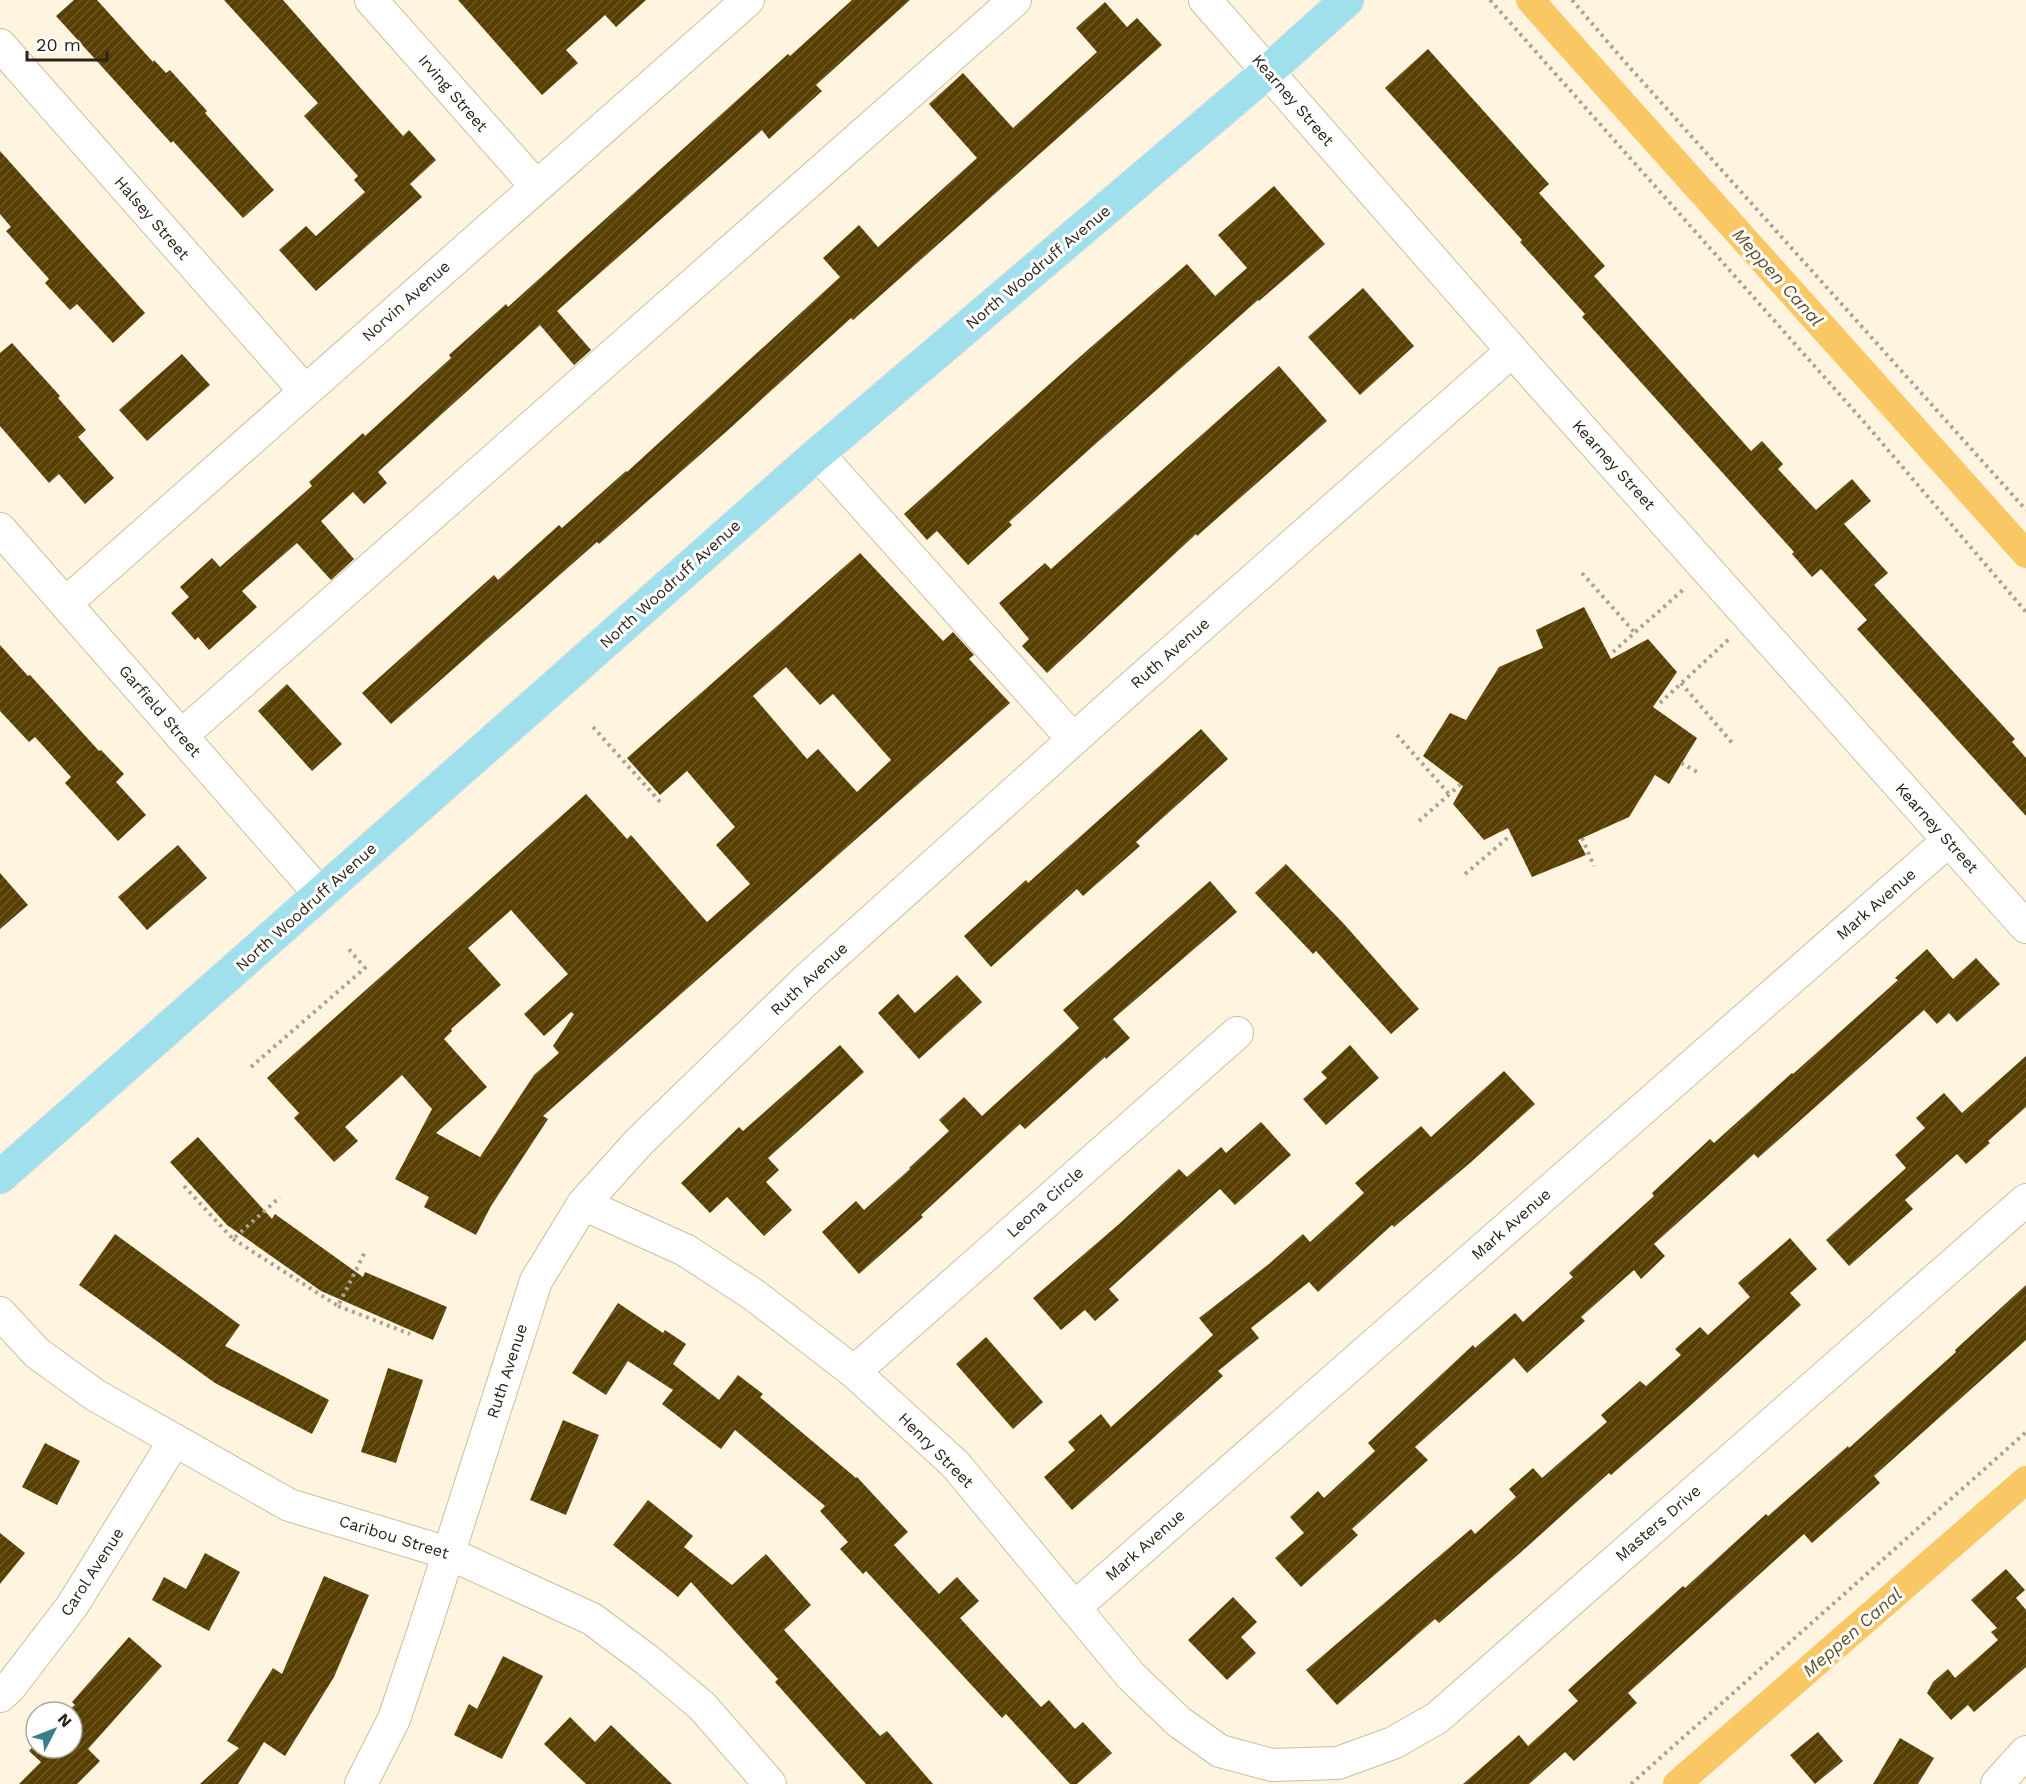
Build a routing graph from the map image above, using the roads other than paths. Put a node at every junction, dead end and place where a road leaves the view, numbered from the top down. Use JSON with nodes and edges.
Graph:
{"nodes":[{"id":1,"x":371,"y":0,"type":"edge"},
{"id":2,"x":748,"y":0,"type":"edge"},
{"id":3,"x":1015,"y":0,"type":"edge"},
{"id":4,"x":1205,"y":0,"type":"edge"},
{"id":5,"x":1347,"y":0,"type":"edge"},
{"id":6,"x":0,"y":45,"type":"edge"},
{"id":7,"x":1267,"y":72,"type":"junction"},
{"id":8,"x":536,"y":186,"type":"junction"},
{"id":9,"x":1512,"y":351,"type":"junction"},
{"id":10,"x":304,"y":391,"type":"junction"},
{"id":11,"x":818,"y":454,"type":"junction"},
{"id":12,"x":0,"y":529,"type":"edge"},
{"id":13,"x":66,"y":603,"type":"junction"},
{"id":14,"x":182,"y":736,"type":"junction"},
{"id":15,"x":1073,"y":739,"type":"junction"},
{"id":16,"x":1948,"y":841,"type":"junction"},
{"id":17,"x":320,"y":894,"type":"junction"},
{"id":18,"x":2026,"y":927,"type":"edge"},
{"id":19,"x":1237,"y":1033,"type":"dead end"},
{"id":20,"x":0,"y":1178,"type":"edge"},
{"id":21,"x":2026,"y":1200,"type":"edge"},
{"id":22,"x":583,"y":1204,"type":"junction"},
{"id":23,"x":0,"y":1313,"type":"edge"},
{"id":24,"x":854,"y":1372,"type":"junction"},
{"id":25,"x":175,"y":1440,"type":"junction"},
{"id":26,"x":448,"y":1553,"type":"junction"},
{"id":27,"x":1074,"y":1608,"type":"junction"},
{"id":28,"x":0,"y":1696,"type":"edge"},
{"id":29,"x":2026,"y":1752,"type":"edge"},
{"id":30,"x":1270,"y":1775,"type":"edge"},
{"id":31,"x":361,"y":1784,"type":"edge"},
{"id":32,"x":770,"y":1784,"type":"edge"},
{"id":33,"x":1997,"y":1784,"type":"edge"}],
"edges":[{"from":1,"to":8,"type":"street","name":"Irving Street"},
{"from":2,"to":8,"type":"street","name":"Norvin Avenue"},
{"from":3,"to":14,"type":"street"},
{"from":4,"to":7,"type":"street","name":"Kearney Street"},
{"from":5,"to":7,"type":"main road","name":"North Woodruff Avenue"},
{"from":6,"to":10,"type":"street","name":"Halsey Street"},
{"from":7,"to":9,"type":"street","name":"Kearney Street"},
{"from":7,"to":11,"type":"main road","name":"North Woodruff Avenue"},
{"from":8,"to":10,"type":"street","name":"Norvin Avenue"},
{"from":9,"to":15,"type":"street","name":"Ruth Avenue"},
{"from":9,"to":16,"type":"street","name":"Kearney Street"},
{"from":10,"to":13,"type":"street","name":"Norvin Avenue"},
{"from":11,"to":15,"type":"street"},
{"from":11,"to":17,"type":"main road","name":"North Woodruff Avenue"},
{"from":12,"to":13,"type":"street","name":"Garfield Street"},
{"from":13,"to":14,"type":"street","name":"Garfield Street"},
{"from":14,"to":17,"type":"street","name":"Garfield Street"},
{"from":15,"to":22,"type":"street","name":"Ruth Avenue"},
{"from":16,"to":18,"type":"street","name":"Kearney Street"},
{"from":16,"to":27,"type":"street","name":"Mark Avenue"},
{"from":17,"to":20,"type":"main road","name":"North Woodruff Avenue"},
{"from":19,"to":24,"type":"street","name":"Leona Circle"},
{"from":21,"to":30,"type":"street","name":"Masters Drive"},
{"from":22,"to":24,"type":"street","name":"Henry Street"},
{"from":22,"to":26,"type":"street","name":"Ruth Avenue"},
{"from":23,"to":25,"type":"street","name":"Caribou Street"},
{"from":24,"to":27,"type":"street","name":"Henry Street"},
{"from":25,"to":26,"type":"street","name":"Caribou Street"},
{"from":25,"to":28,"type":"street","name":"Carol Avenue"},
{"from":26,"to":31,"type":"street","name":"Ruth Avenue"},
{"from":26,"to":32,"type":"street","name":"Caribou Street"},
{"from":27,"to":30,"type":"street","name":"Henry Street"},
{"from":29,"to":33,"type":"street"}]}
